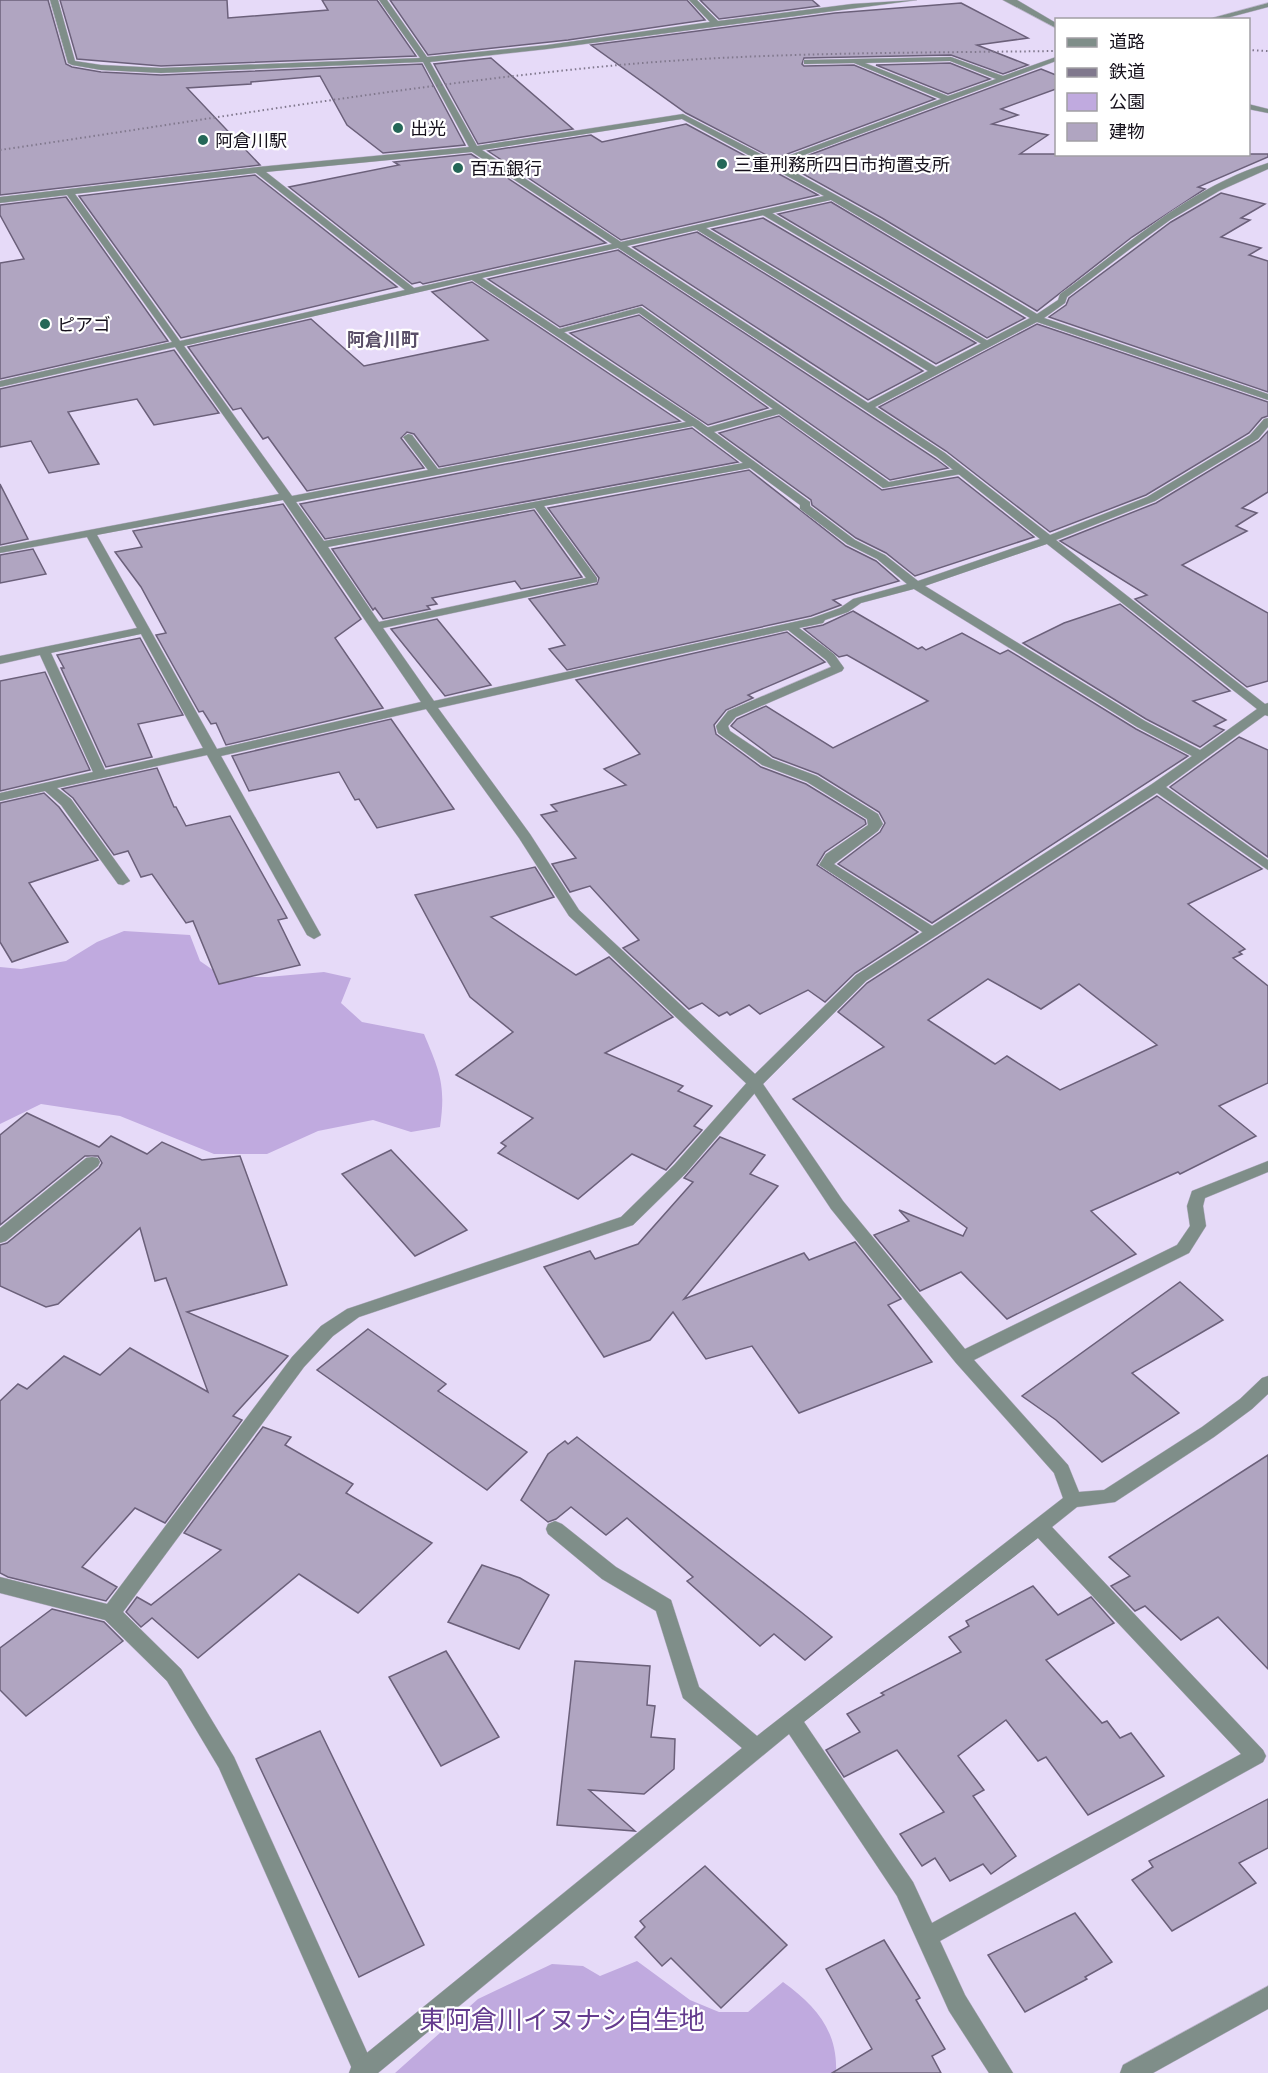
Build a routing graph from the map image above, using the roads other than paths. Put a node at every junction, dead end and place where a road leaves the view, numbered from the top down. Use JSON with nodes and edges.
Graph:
{"nodes":[{"id":1,"x":54,"y":0,"type":"edge"},
{"id":2,"x":383,"y":0,"type":"edge"},
{"id":3,"x":693,"y":0,"type":"edge"},
{"id":4,"x":822,"y":0,"type":"edge"},
{"id":5,"x":913,"y":0,"type":"edge"},
{"id":6,"x":1007,"y":0,"type":"edge"},
{"id":7,"x":1268,"y":5,"type":"edge"},
{"id":8,"x":830,"y":8,"type":"junction"},
{"id":9,"x":1216,"y":18,"type":"edge"},
{"id":10,"x":716,"y":24,"type":"junction"},
{"id":11,"x":1055,"y":25,"type":"edge"},
{"id":12,"x":1055,"y":59,"type":"edge"},
{"id":13,"x":425,"y":60,"type":"junction"},
{"id":14,"x":852,"y":61,"type":"junction"},
{"id":15,"x":807,"y":62,"type":"dead end"},
{"id":16,"x":1000,"y":78,"type":"junction"},
{"id":17,"x":946,"y":99,"type":"junction"},
{"id":18,"x":1250,"y":106,"type":"edge"},
{"id":19,"x":1268,"y":111,"type":"edge"},
{"id":20,"x":474,"y":149,"type":"junction"},
{"id":21,"x":773,"y":164,"type":"junction"},
{"id":22,"x":1268,"y":166,"type":"edge"},
{"id":23,"x":258,"y":170,"type":"junction"},
{"id":24,"x":70,"y":193,"type":"junction"},
{"id":25,"x":831,"y":197,"type":"junction"},
{"id":26,"x":0,"y":200,"type":"edge"},
{"id":27,"x":764,"y":212,"type":"junction"},
{"id":28,"x":699,"y":227,"type":"junction"},
{"id":29,"x":621,"y":245,"type":"junction"},
{"id":30,"x":475,"y":278,"type":"junction"},
{"id":31,"x":413,"y":292,"type":"junction"},
{"id":32,"x":1037,"y":318,"type":"junction"},
{"id":33,"x":557,"y":331,"type":"junction"},
{"id":34,"x":180,"y":344,"type":"junction"},
{"id":35,"x":988,"y":344,"type":"junction"},
{"id":36,"x":935,"y":371,"type":"junction"},
{"id":37,"x":0,"y":384,"type":"edge"},
{"id":38,"x":1268,"y":397,"type":"edge"},
{"id":39,"x":868,"y":407,"type":"junction"},
{"id":40,"x":781,"y":410,"type":"junction"},
{"id":41,"x":1268,"y":421,"type":"edge"},
{"id":42,"x":695,"y":423,"type":"junction"},
{"id":43,"x":706,"y":431,"type":"junction"},
{"id":44,"x":408,"y":437,"type":"dead end"},
{"id":45,"x":753,"y":464,"type":"junction"},
{"id":46,"x":961,"y":471,"type":"junction"},
{"id":47,"x":435,"y":472,"type":"junction"},
{"id":48,"x":288,"y":498,"type":"junction"},
{"id":49,"x":537,"y":504,"type":"junction"},
{"id":50,"x":90,"y":533,"type":"junction"},
{"id":51,"x":1047,"y":540,"type":"junction"},
{"id":52,"x":321,"y":545,"type":"junction"},
{"id":53,"x":0,"y":550,"type":"edge"},
{"id":54,"x":916,"y":585,"type":"junction"},
{"id":55,"x":376,"y":626,"type":"junction"},
{"id":56,"x":792,"y":628,"type":"junction"},
{"id":57,"x":145,"y":630,"type":"junction"},
{"id":58,"x":44,"y":651,"type":"junction"},
{"id":59,"x":0,"y":660,"type":"edge"},
{"id":60,"x":430,"y":705,"type":"junction"},
{"id":61,"x":1266,"y":710,"type":"edge"},
{"id":62,"x":212,"y":752,"type":"junction"},
{"id":63,"x":1200,"y":755,"type":"junction"},
{"id":64,"x":101,"y":775,"type":"junction"},
{"id":65,"x":48,"y":787,"type":"junction"},
{"id":66,"x":1157,"y":787,"type":"junction"},
{"id":67,"x":0,"y":797,"type":"edge"},
{"id":68,"x":1268,"y":866,"type":"edge"},
{"id":69,"x":123,"y":881,"type":"dead end"},
{"id":70,"x":932,"y":932,"type":"junction"},
{"id":71,"x":315,"y":935,"type":"dead end"},
{"id":72,"x":755,"y":1083,"type":"junction"},
{"id":73,"x":92,"y":1162,"type":"dead end"},
{"id":74,"x":1268,"y":1166,"type":"edge"},
{"id":75,"x":0,"y":1237,"type":"edge"},
{"id":76,"x":962,"y":1358,"type":"junction"},
{"id":77,"x":1268,"y":1383,"type":"edge"},
{"id":78,"x":1073,"y":1500,"type":"junction"},
{"id":79,"x":1039,"y":1526,"type":"junction"},
{"id":80,"x":555,"y":1529,"type":"dead end"},
{"id":81,"x":0,"y":1585,"type":"edge"},
{"id":82,"x":111,"y":1614,"type":"junction"},
{"id":83,"x":791,"y":1720,"type":"junction"},
{"id":84,"x":757,"y":1748,"type":"junction"},
{"id":85,"x":927,"y":1937,"type":"junction"},
{"id":86,"x":1268,"y":1998,"type":"edge"},
{"id":87,"x":362,"y":2072,"type":"edge"},
{"id":88,"x":1002,"y":2073,"type":"edge"},
{"id":89,"x":1131,"y":2073,"type":"edge"}],
"edges":[{"from":1,"to":13,"type":"street"},
{"from":2,"to":13,"type":"street"},
{"from":3,"to":10,"type":"street"},
{"from":4,"to":8,"type":"street"},
{"from":5,"to":8,"type":"street"},
{"from":6,"to":11,"type":"street"},
{"from":7,"to":9,"type":"street"},
{"from":8,"to":10,"type":"street"},
{"from":10,"to":13,"type":"street"},
{"from":12,"to":16,"type":"street"},
{"from":13,"to":20,"type":"street"},
{"from":14,"to":15,"type":"street"},
{"from":14,"to":16,"type":"street"},
{"from":14,"to":17,"type":"street"},
{"from":16,"to":17,"type":"street"},
{"from":17,"to":21,"type":"street"},
{"from":18,"to":19,"type":"street"},
{"from":20,"to":21,"type":"street"},
{"from":20,"to":23,"type":"street"},
{"from":20,"to":29,"type":"street"},
{"from":21,"to":25,"type":"street"},
{"from":22,"to":32,"type":"street"},
{"from":23,"to":24,"type":"street"},
{"from":23,"to":31,"type":"street"},
{"from":24,"to":26,"type":"street"},
{"from":24,"to":34,"type":"street"},
{"from":25,"to":27,"type":"street"},
{"from":25,"to":32,"type":"street"},
{"from":27,"to":28,"type":"street"},
{"from":27,"to":35,"type":"street"},
{"from":28,"to":29,"type":"street"},
{"from":28,"to":36,"type":"street"},
{"from":29,"to":30,"type":"street"},
{"from":29,"to":39,"type":"street"},
{"from":30,"to":31,"type":"street"},
{"from":30,"to":33,"type":"street"},
{"from":31,"to":34,"type":"street"},
{"from":32,"to":35,"type":"street"},
{"from":32,"to":38,"type":"street"},
{"from":33,"to":40,"type":"street"},
{"from":33,"to":42,"type":"street"},
{"from":34,"to":37,"type":"street"},
{"from":34,"to":48,"type":"street"},
{"from":35,"to":36,"type":"street"},
{"from":36,"to":39,"type":"street"},
{"from":39,"to":46,"type":"street"},
{"from":40,"to":43,"type":"street"},
{"from":40,"to":46,"type":"street"},
{"from":41,"to":51,"type":"street"},
{"from":42,"to":43,"type":"street"},
{"from":42,"to":47,"type":"street"},
{"from":43,"to":45,"type":"street"},
{"from":44,"to":47,"type":"street"},
{"from":45,"to":49,"type":"street"},
{"from":45,"to":54,"type":"street"},
{"from":46,"to":51,"type":"street"},
{"from":47,"to":48,"type":"street"},
{"from":48,"to":50,"type":"street"},
{"from":48,"to":52,"type":"street"},
{"from":49,"to":52,"type":"street"},
{"from":49,"to":55,"type":"street"},
{"from":50,"to":53,"type":"street"},
{"from":50,"to":57,"type":"street"},
{"from":51,"to":54,"type":"street"},
{"from":51,"to":61,"type":"street"},
{"from":52,"to":55,"type":"street"},
{"from":54,"to":56,"type":"street"},
{"from":54,"to":63,"type":"street"},
{"from":55,"to":60,"type":"street"},
{"from":56,"to":60,"type":"street"},
{"from":56,"to":70,"type":"street"},
{"from":57,"to":58,"type":"street"},
{"from":57,"to":62,"type":"street"},
{"from":58,"to":59,"type":"street"},
{"from":58,"to":64,"type":"street"},
{"from":60,"to":62,"type":"street"},
{"from":60,"to":72,"type":"street"},
{"from":61,"to":63,"type":"street"},
{"from":62,"to":64,"type":"street"},
{"from":62,"to":71,"type":"street"},
{"from":63,"to":66,"type":"street"},
{"from":64,"to":65,"type":"street"},
{"from":65,"to":67,"type":"street"},
{"from":65,"to":69,"type":"street"},
{"from":66,"to":68,"type":"street"},
{"from":66,"to":70,"type":"street"},
{"from":70,"to":72,"type":"street"},
{"from":72,"to":76,"type":"street"},
{"from":72,"to":82,"type":"street"},
{"from":73,"to":75,"type":"street"},
{"from":74,"to":76,"type":"street"},
{"from":76,"to":78,"type":"street"},
{"from":77,"to":78,"type":"street"},
{"from":78,"to":79,"type":"street"},
{"from":79,"to":83,"type":"street"},
{"from":79,"to":85,"type":"street"},
{"from":80,"to":84,"type":"street"},
{"from":81,"to":82,"type":"street"},
{"from":82,"to":87,"type":"street"},
{"from":83,"to":84,"type":"street"},
{"from":83,"to":85,"type":"street"},
{"from":84,"to":87,"type":"street"},
{"from":85,"to":88,"type":"street"},
{"from":86,"to":89,"type":"street"}]}
